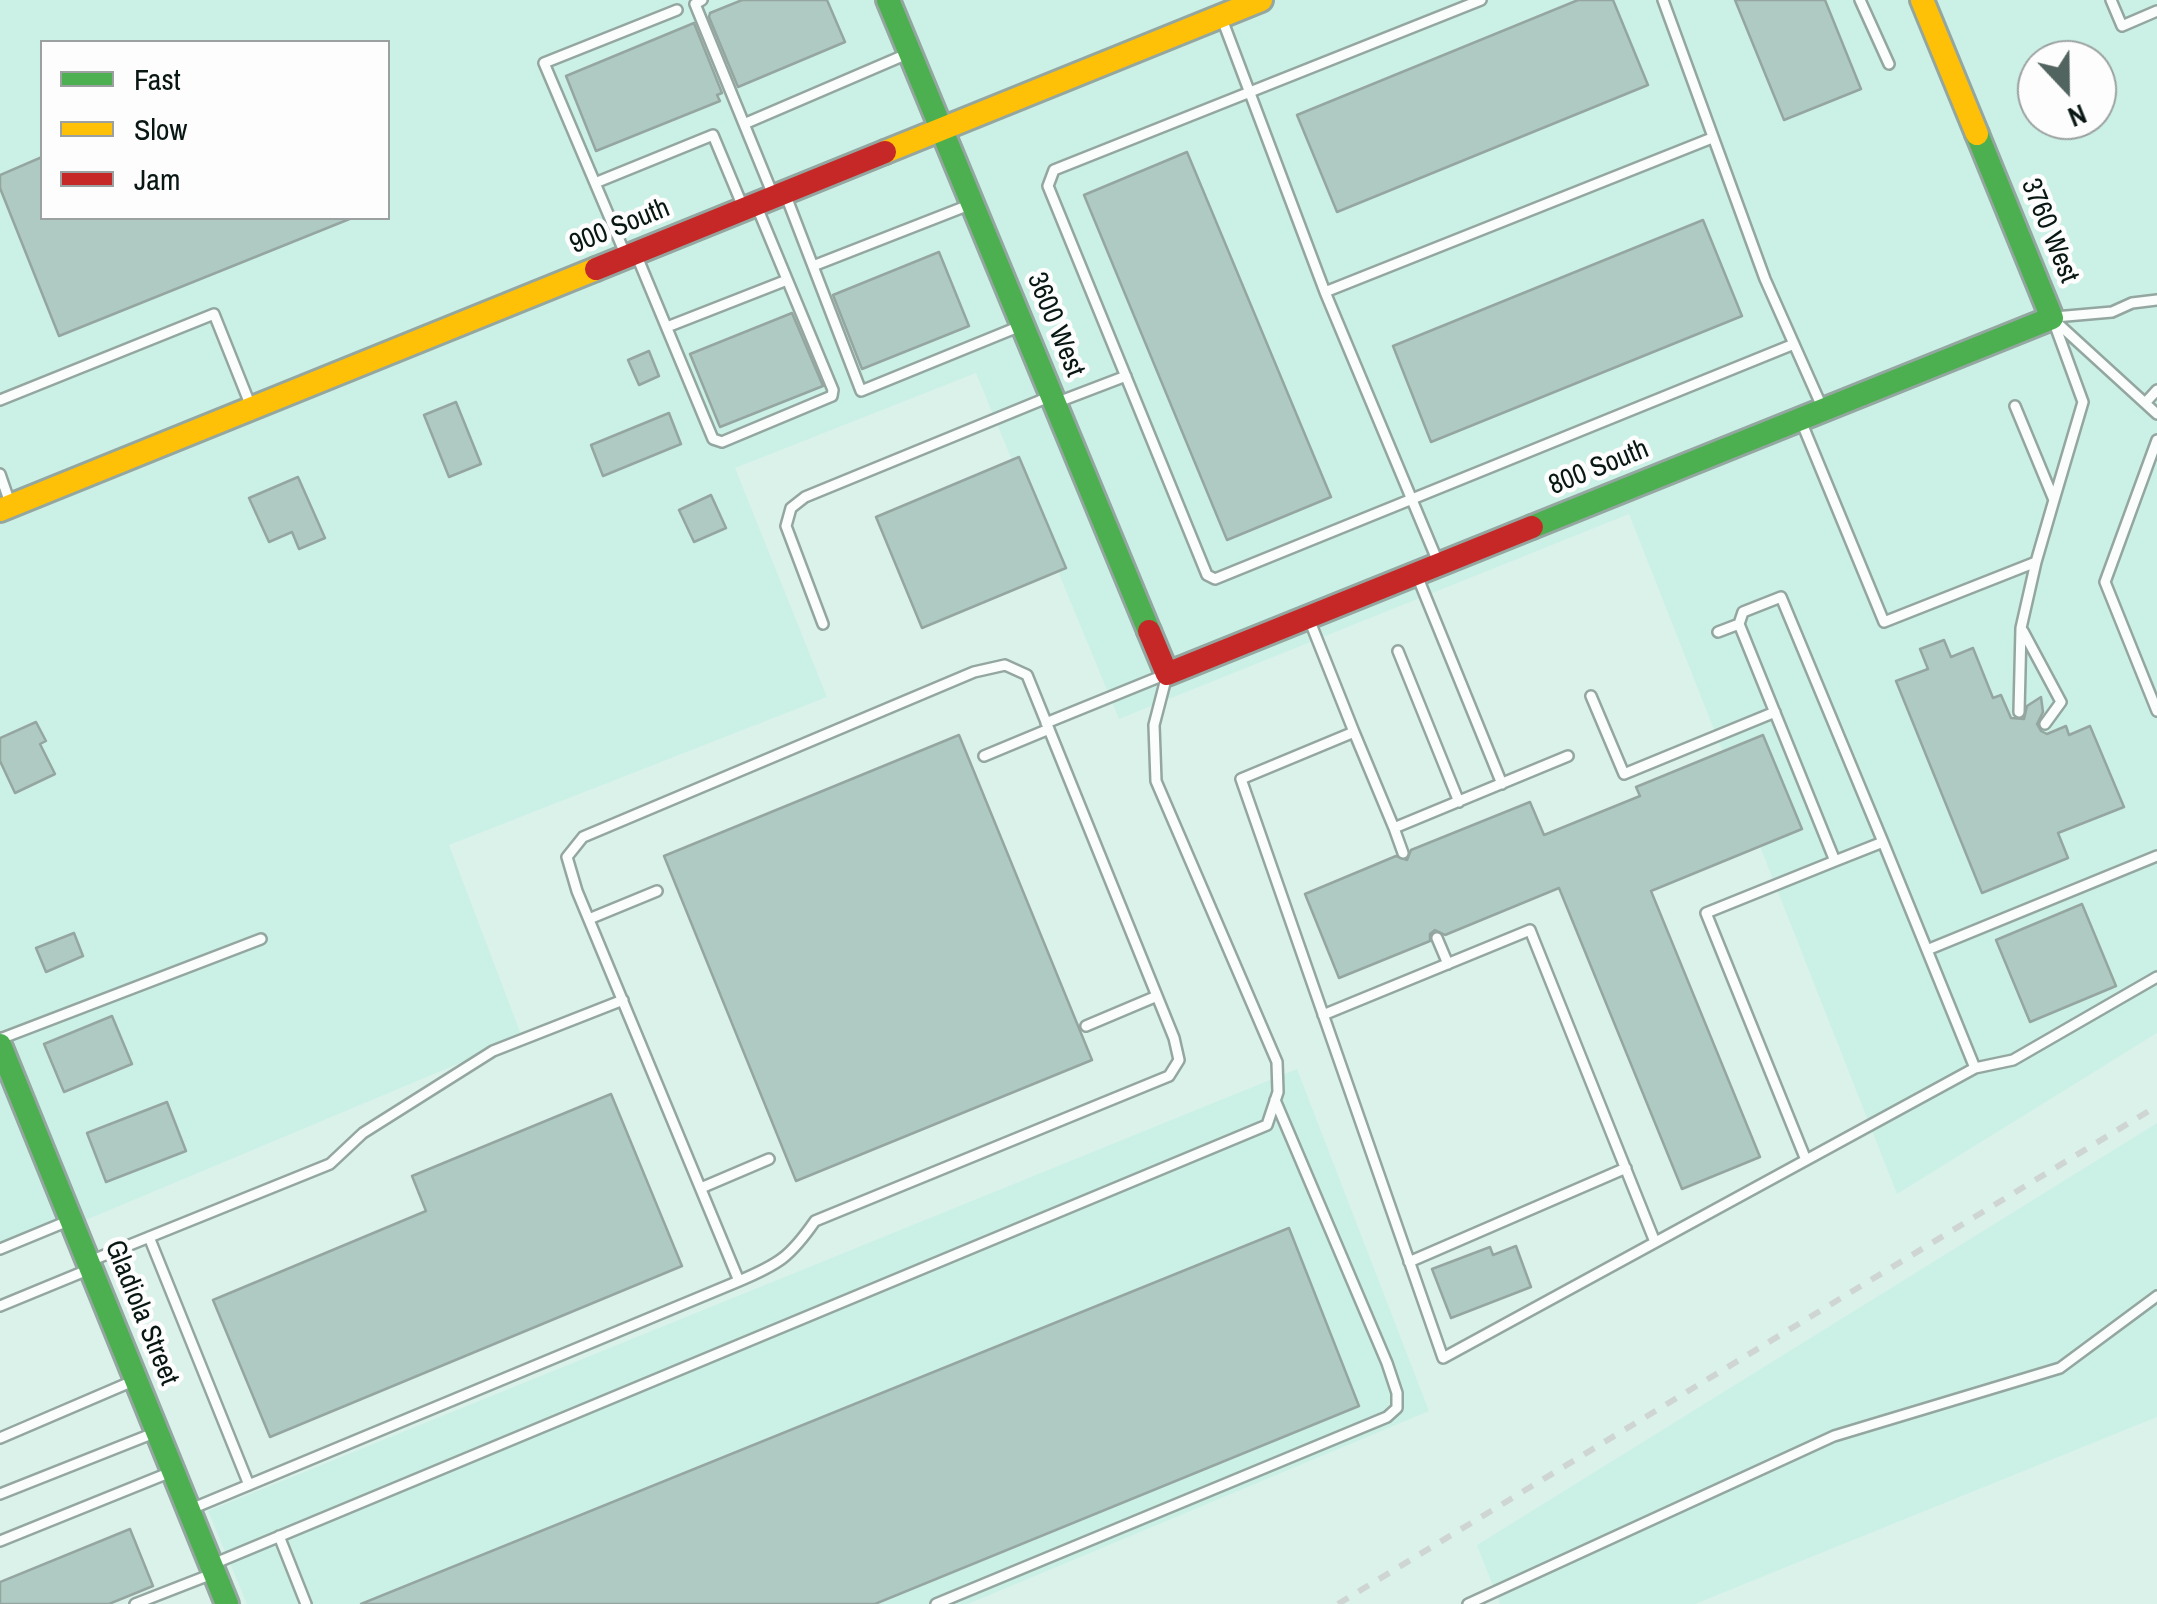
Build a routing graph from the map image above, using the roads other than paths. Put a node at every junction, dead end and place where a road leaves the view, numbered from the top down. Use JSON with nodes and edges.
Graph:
{"nodes":[{"id":1,"x":702,"y":0,"type":"edge"},
{"id":2,"x":888,"y":0,"type":"edge"},
{"id":3,"x":1261,"y":0,"type":"edge"},
{"id":4,"x":1482,"y":0,"type":"edge"},
{"id":5,"x":1664,"y":0,"type":"edge"},
{"id":6,"x":1860,"y":0,"type":"edge"},
{"id":7,"x":1922,"y":0,"type":"edge"},
{"id":8,"x":2111,"y":0,"type":"edge"},
{"id":9,"x":677,"y":10,"type":"dead end"},
{"id":10,"x":2157,"y":12,"type":"edge"},
{"id":11,"x":1221,"y":16,"type":"junction"},
{"id":12,"x":910,"y":52,"type":"junction"},
{"id":13,"x":1889,"y":64,"type":"dead end"},
{"id":14,"x":1249,"y":92,"type":"junction"},
{"id":15,"x":744,"y":124,"type":"junction"},
{"id":16,"x":941,"y":129,"type":"junction"},
{"id":17,"x":1712,"y":138,"type":"junction"},
{"id":18,"x":596,"y":183,"type":"junction"},
{"id":19,"x":764,"y":201,"type":"junction"},
{"id":20,"x":972,"y":204,"type":"junction"},
{"id":21,"x":631,"y":255,"type":"junction"},
{"id":22,"x":813,"y":266,"type":"junction"},
{"id":23,"x":787,"y":280,"type":"junction"},
{"id":24,"x":1326,"y":292,"type":"junction"},
{"id":25,"x":2157,"y":300,"type":"edge"},
{"id":26,"x":2052,"y":318,"type":"junction"},
{"id":27,"x":1023,"y":325,"type":"junction"},
{"id":28,"x":666,"y":327,"type":"junction"},
{"id":29,"x":1794,"y":344,"type":"junction"},
{"id":30,"x":1126,"y":376,"type":"junction"},
{"id":31,"x":2157,"y":390,"type":"edge"},
{"id":32,"x":0,"y":400,"type":"edge"},
{"id":33,"x":1053,"y":400,"type":"junction"},
{"id":34,"x":2146,"y":402,"type":"junction"},
{"id":35,"x":2015,"y":406,"type":"dead end"},
{"id":36,"x":252,"y":408,"type":"junction"},
{"id":37,"x":1824,"y":410,"type":"junction"},
{"id":38,"x":2157,"y":414,"type":"edge"},
{"id":39,"x":1800,"y":420,"type":"junction"},
{"id":40,"x":2157,"y":440,"type":"edge"},
{"id":41,"x":0,"y":474,"type":"edge"},
{"id":42,"x":1413,"y":499,"type":"junction"},
{"id":43,"x":2054,"y":500,"type":"junction"},
{"id":44,"x":5,"y":508,"type":"edge"},
{"id":45,"x":2036,"y":562,"type":"junction"},
{"id":46,"x":1439,"y":564,"type":"junction"},
{"id":47,"x":1416,"y":574,"type":"junction"},
{"id":48,"x":1308,"y":617,"type":"junction"},
{"id":49,"x":823,"y":624,"type":"dead end"},
{"id":50,"x":1739,"y":624,"type":"junction"},
{"id":51,"x":2021,"y":628,"type":"junction"},
{"id":52,"x":1718,"y":632,"type":"dead end"},
{"id":53,"x":1398,"y":651,"type":"dead end"},
{"id":54,"x":1167,"y":674,"type":"junction"},
{"id":55,"x":1591,"y":696,"type":"dead end"},
{"id":56,"x":2157,"y":711,"type":"edge"},
{"id":57,"x":1775,"y":712,"type":"junction"},
{"id":58,"x":2019,"y":712,"type":"dead end"},
{"id":59,"x":2045,"y":724,"type":"dead end"},
{"id":60,"x":1048,"y":726,"type":"junction"},
{"id":61,"x":1354,"y":732,"type":"junction"},
{"id":62,"x":984,"y":756,"type":"dead end"},
{"id":63,"x":1568,"y":756,"type":"dead end"},
{"id":64,"x":1502,"y":784,"type":"junction"},
{"id":65,"x":1459,"y":802,"type":"junction"},
{"id":66,"x":1394,"y":828,"type":"junction"},
{"id":67,"x":1883,"y":842,"type":"junction"},
{"id":68,"x":1403,"y":853,"type":"dead end"},
{"id":69,"x":2157,"y":856,"type":"edge"},
{"id":70,"x":1835,"y":860,"type":"junction"},
{"id":71,"x":657,"y":890,"type":"dead end"},
{"id":72,"x":588,"y":919,"type":"junction"},
{"id":73,"x":261,"y":938,"type":"dead end"},
{"id":74,"x":1437,"y":938,"type":"dead end"},
{"id":75,"x":1927,"y":950,"type":"junction"},
{"id":76,"x":1448,"y":964,"type":"junction"},
{"id":77,"x":2157,"y":977,"type":"edge"},
{"id":78,"x":1157,"y":996,"type":"junction"},
{"id":79,"x":623,"y":1000,"type":"junction"},
{"id":80,"x":1323,"y":1015,"type":"junction"},
{"id":81,"x":1086,"y":1026,"type":"dead end"},
{"id":82,"x":0,"y":1042,"type":"edge"},
{"id":83,"x":1975,"y":1068,"type":"junction"},
{"id":84,"x":7,"y":1084,"type":"edge"},
{"id":85,"x":1275,"y":1100,"type":"junction"},
{"id":86,"x":770,"y":1160,"type":"dead end"},
{"id":87,"x":1806,"y":1160,"type":"junction"},
{"id":88,"x":1626,"y":1168,"type":"junction"},
{"id":89,"x":701,"y":1188,"type":"junction"},
{"id":90,"x":71,"y":1220,"type":"junction"},
{"id":91,"x":149,"y":1237,"type":"junction"},
{"id":92,"x":1656,"y":1242,"type":"junction"},
{"id":93,"x":0,"y":1249,"type":"edge"},
{"id":94,"x":1409,"y":1262,"type":"junction"},
{"id":95,"x":89,"y":1265,"type":"junction"},
{"id":96,"x":739,"y":1281,"type":"junction"},
{"id":97,"x":2157,"y":1296,"type":"edge"},
{"id":98,"x":0,"y":1306,"type":"edge"},
{"id":99,"x":136,"y":1380,"type":"junction"},
{"id":100,"x":157,"y":1432,"type":"junction"},
{"id":101,"x":0,"y":1438,"type":"edge"},
{"id":102,"x":173,"y":1471,"type":"junction"},
{"id":103,"x":249,"y":1485,"type":"junction"},
{"id":104,"x":0,"y":1494,"type":"edge"},
{"id":105,"x":189,"y":1510,"type":"junction"},
{"id":106,"x":278,"y":1536,"type":"junction"},
{"id":107,"x":0,"y":1542,"type":"edge"},
{"id":108,"x":212,"y":1569,"type":"junction"},
{"id":109,"x":135,"y":1604,"type":"edge"},
{"id":110,"x":227,"y":1604,"type":"edge"},
{"id":111,"x":306,"y":1604,"type":"edge"},
{"id":112,"x":936,"y":1604,"type":"edge"},
{"id":113,"x":1468,"y":1604,"type":"edge"}],
"edges":[{"from":1,"to":15,"type":"lane"},
{"from":2,"to":12,"type":"street","name":"3600 West"},
{"from":3,"to":11,"type":"street","name":"900 South"},
{"from":4,"to":14,"type":"lane"},
{"from":5,"to":17,"type":"lane"},
{"from":6,"to":13,"type":"lane"},
{"from":7,"to":26,"type":"street","name":"3760 West"},
{"from":8,"to":10,"type":"lane"},
{"from":9,"to":18,"type":"lane"},
{"from":11,"to":14,"type":"lane"},
{"from":11,"to":16,"type":"street","name":"900 South"},
{"from":12,"to":15,"type":"lane"},
{"from":12,"to":16,"type":"street","name":"3600 West"},
{"from":14,"to":24,"type":"lane"},
{"from":14,"to":30,"type":"lane"},
{"from":15,"to":19,"type":"lane"},
{"from":16,"to":19,"type":"street","name":"900 South"},
{"from":16,"to":20,"type":"street","name":"3600 West"},
{"from":17,"to":24,"type":"lane"},
{"from":17,"to":29,"type":"lane"},
{"from":18,"to":19,"type":"lane"},
{"from":18,"to":21,"type":"lane"},
{"from":19,"to":21,"type":"street","name":"900 South"},
{"from":19,"to":22,"type":"lane"},
{"from":19,"to":23,"type":"lane"},
{"from":20,"to":22,"type":"lane"},
{"from":20,"to":27,"type":"street","name":"3600 West"},
{"from":21,"to":28,"type":"lane"},
{"from":21,"to":36,"type":"street","name":"900 South"},
{"from":22,"to":27,"type":"lane"},
{"from":23,"to":28,"type":"lane"},
{"from":23,"to":28,"type":"lane"},
{"from":24,"to":42,"type":"lane"},
{"from":25,"to":26,"type":"lane"},
{"from":26,"to":34,"type":"lane"},
{"from":26,"to":37,"type":"street","name":"800 South"},
{"from":26,"to":43,"type":"lane"},
{"from":27,"to":33,"type":"street","name":"3600 West"},
{"from":29,"to":37,"type":"lane"},
{"from":29,"to":42,"type":"lane"},
{"from":30,"to":33,"type":"lane"},
{"from":30,"to":42,"type":"lane"},
{"from":31,"to":34,"type":"lane"},
{"from":32,"to":36,"type":"lane"},
{"from":33,"to":49,"type":"lane"},
{"from":33,"to":54,"type":"street","name":"3600 West"},
{"from":34,"to":38,"type":"lane"},
{"from":35,"to":43,"type":"lane"},
{"from":36,"to":44,"type":"street","name":"900 South"},
{"from":37,"to":39,"type":"street","name":"800 South"},
{"from":39,"to":45,"type":"lane"},
{"from":39,"to":46,"type":"street","name":"800 South"},
{"from":40,"to":56,"type":"lane"},
{"from":41,"to":44,"type":"lane"},
{"from":42,"to":46,"type":"lane"},
{"from":43,"to":45,"type":"lane"},
{"from":45,"to":51,"type":"lane"},
{"from":46,"to":47,"type":"street","name":"800 South"},
{"from":47,"to":48,"type":"street","name":"800 South"},
{"from":47,"to":64,"type":"lane"},
{"from":48,"to":54,"type":"street","name":"800 South"},
{"from":48,"to":61,"type":"lane"},
{"from":50,"to":52,"type":"lane"},
{"from":50,"to":57,"type":"lane"},
{"from":50,"to":67,"type":"lane"},
{"from":51,"to":58,"type":"lane"},
{"from":51,"to":59,"type":"lane"},
{"from":53,"to":65,"type":"lane"},
{"from":54,"to":60,"type":"lane"},
{"from":54,"to":85,"type":"lane"},
{"from":55,"to":57,"type":"lane"},
{"from":57,"to":70,"type":"lane"},
{"from":60,"to":62,"type":"lane"},
{"from":60,"to":72,"type":"lane"},
{"from":60,"to":78,"type":"lane"},
{"from":61,"to":66,"type":"lane"},
{"from":61,"to":80,"type":"lane"},
{"from":63,"to":64,"type":"lane"},
{"from":64,"to":65,"type":"lane"},
{"from":65,"to":66,"type":"lane"},
{"from":66,"to":68,"type":"lane"},
{"from":67,"to":70,"type":"lane"},
{"from":67,"to":75,"type":"lane"},
{"from":69,"to":75,"type":"lane"},
{"from":70,"to":87,"type":"lane"},
{"from":71,"to":72,"type":"lane"},
{"from":72,"to":79,"type":"lane"},
{"from":73,"to":82,"type":"lane"},
{"from":74,"to":76,"type":"lane"},
{"from":75,"to":83,"type":"lane"},
{"from":76,"to":80,"type":"lane"},
{"from":76,"to":88,"type":"lane"},
{"from":77,"to":83,"type":"lane"},
{"from":78,"to":81,"type":"lane"},
{"from":78,"to":96,"type":"lane"},
{"from":79,"to":89,"type":"lane"},
{"from":79,"to":91,"type":"lane"},
{"from":80,"to":94,"type":"lane"},
{"from":82,"to":84,"type":"street","name":"Gladiola Street"},
{"from":83,"to":87,"type":"lane"},
{"from":84,"to":90,"type":"street","name":"Gladiola Street"},
{"from":85,"to":106,"type":"lane"},
{"from":85,"to":112,"type":"lane"},
{"from":86,"to":89,"type":"lane"},
{"from":87,"to":92,"type":"lane"},
{"from":88,"to":92,"type":"lane"},
{"from":88,"to":94,"type":"lane"},
{"from":89,"to":96,"type":"lane"},
{"from":90,"to":93,"type":"lane"},
{"from":90,"to":95,"type":"street","name":"Gladiola Street"},
{"from":91,"to":95,"type":"lane"},
{"from":91,"to":103,"type":"lane"},
{"from":92,"to":94,"type":"lane"},
{"from":95,"to":98,"type":"lane"},
{"from":95,"to":99,"type":"street","name":"Gladiola Street"},
{"from":96,"to":103,"type":"lane"},
{"from":97,"to":113,"type":"lane"},
{"from":99,"to":100,"type":"street","name":"Gladiola Street"},
{"from":99,"to":101,"type":"lane"},
{"from":100,"to":102,"type":"street","name":"Gladiola Street"},
{"from":100,"to":104,"type":"lane"},
{"from":102,"to":105,"type":"street","name":"Gladiola Street"},
{"from":102,"to":107,"type":"lane"},
{"from":103,"to":105,"type":"lane"},
{"from":105,"to":108,"type":"street","name":"Gladiola Street"},
{"from":106,"to":108,"type":"lane"},
{"from":106,"to":111,"type":"lane"},
{"from":108,"to":109,"type":"lane"},
{"from":108,"to":110,"type":"street","name":"Gladiola Street"}]}
